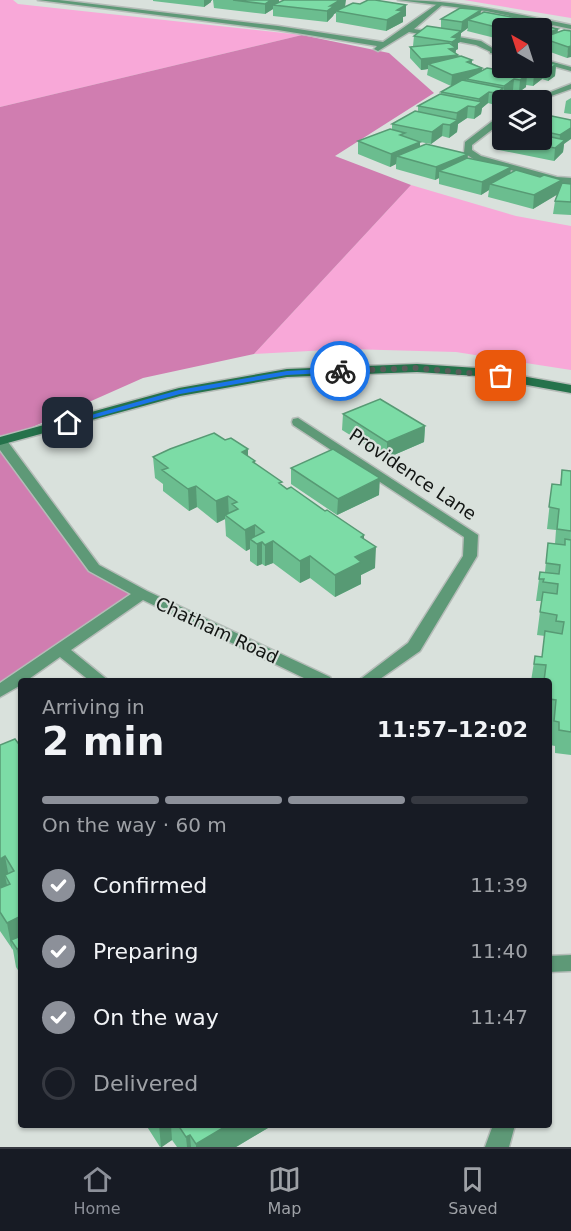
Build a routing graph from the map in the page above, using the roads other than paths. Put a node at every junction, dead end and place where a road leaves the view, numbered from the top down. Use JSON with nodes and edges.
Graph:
{"nodes":[{"id":1,"x":41,"y":0,"type":"edge"},
{"id":2,"x":401,"y":0,"type":"edge"},
{"id":3,"x":440,"y":4,"type":"junction"},
{"id":4,"x":571,"y":27,"type":"edge"},
{"id":5,"x":408,"y":30,"type":"junction"},
{"id":6,"x":492,"y":50,"type":"edge"},
{"id":7,"x":552,"y":64,"type":"edge"},
{"id":8,"x":571,"y":69,"type":"edge"},
{"id":9,"x":571,"y":86,"type":"edge"},
{"id":10,"x":552,"y":93,"type":"edge"},
{"id":11,"x":492,"y":126,"type":"edge"},
{"id":12,"x":571,"y":181,"type":"edge"},
{"id":13,"x":571,"y":389,"type":"edge"},
{"id":14,"x":298,"y":422,"type":"dead end"},
{"id":15,"x":0,"y":441,"type":"edge"},
{"id":16,"x":142,"y":594,"type":"junction"},
{"id":17,"x":61,"y":650,"type":"junction"},
{"id":18,"x":19,"y":678,"type":"edge"},
{"id":19,"x":97,"y":678,"type":"edge"},
{"id":20,"x":318,"y":678,"type":"edge"},
{"id":21,"x":370,"y":678,"type":"edge"},
{"id":22,"x":18,"y":679,"type":"edge"},
{"id":23,"x":0,"y":691,"type":"edge"},
{"id":24,"x":571,"y":963,"type":"edge"},
{"id":25,"x":552,"y":964,"type":"edge"},
{"id":26,"x":503,"y":1128,"type":"edge"},
{"id":27,"x":497,"y":1147,"type":"edge"}],
"edges":[{"from":1,"to":5,"type":"street"},
{"from":2,"to":3,"type":"street"},
{"from":3,"to":4,"type":"street"},
{"from":3,"to":5,"type":"street"},
{"from":5,"to":6,"type":"street"},
{"from":7,"to":8,"type":"street"},
{"from":9,"to":10,"type":"street"},
{"from":11,"to":12,"type":"street"},
{"from":13,"to":15,"type":"main road"},
{"from":14,"to":21,"type":"street","name":"Providence Lane"},
{"from":15,"to":16,"type":"street","name":"Chatham Road"},
{"from":16,"to":17,"type":"street"},
{"from":16,"to":20,"type":"street","name":"Chatham Road"},
{"from":17,"to":18,"type":"street"},
{"from":17,"to":19,"type":"street"},
{"from":22,"to":23,"type":"street"},
{"from":24,"to":25,"type":"street"},
{"from":26,"to":27,"type":"street"}]}
